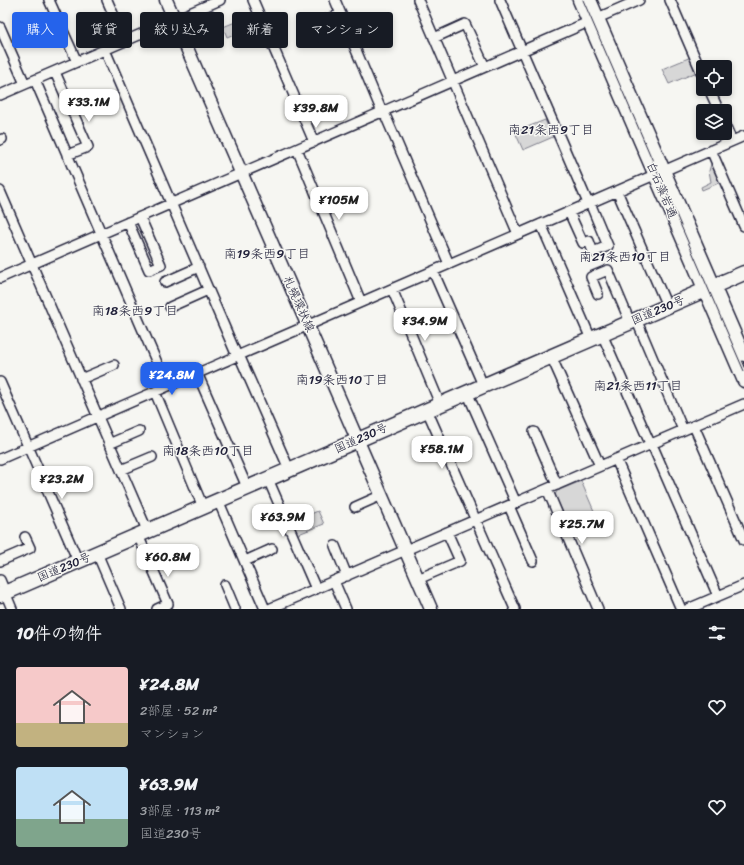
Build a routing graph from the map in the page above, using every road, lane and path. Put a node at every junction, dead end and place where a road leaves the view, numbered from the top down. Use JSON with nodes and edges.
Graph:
{"nodes":[{"id":1,"x":49,"y":0,"type":"edge"},
{"id":2,"x":107,"y":0,"type":"edge"},
{"id":3,"x":166,"y":0,"type":"edge"},
{"id":4,"x":220,"y":0,"type":"edge"},
{"id":5,"x":253,"y":0,"type":"edge"},
{"id":6,"x":335,"y":0,"type":"edge"},
{"id":7,"x":418,"y":0,"type":"edge"},
{"id":8,"x":500,"y":0,"type":"edge"},
{"id":9,"x":579,"y":0,"type":"edge"},
{"id":10,"x":590,"y":0,"type":"edge"},
{"id":11,"x":639,"y":0,"type":"edge"},
{"id":12,"x":670,"y":0,"type":"edge"},
{"id":13,"x":112,"y":12,"type":"edge"},
{"id":14,"x":172,"y":12,"type":"edge"},
{"id":15,"x":192,"y":12,"type":"edge"},
{"id":16,"x":340,"y":12,"type":"edge"},
{"id":17,"x":594,"y":20,"type":"junction"},
{"id":18,"x":0,"y":27,"type":"edge"},
{"id":19,"x":434,"y":38,"type":"junction"},
{"id":20,"x":109,"y":48,"type":"edge"},
{"id":21,"x":188,"y":48,"type":"edge"},
{"id":22,"x":355,"y":48,"type":"edge"},
{"id":23,"x":105,"y":50,"type":"junction"},
{"id":24,"x":522,"y":51,"type":"junction"},
{"id":25,"x":696,"y":60,"type":"edge"},
{"id":26,"x":77,"y":62,"type":"junction"},
{"id":27,"x":485,"y":67,"type":"junction"},
{"id":28,"x":55,"y":72,"type":"junction"},
{"id":29,"x":35,"y":80,"type":"junction"},
{"id":30,"x":452,"y":81,"type":"junction"},
{"id":31,"x":25,"y":84,"type":"junction"},
{"id":32,"x":0,"y":95,"type":"edge"},
{"id":33,"x":382,"y":112,"type":"junction"},
{"id":34,"x":744,"y":136,"type":"edge"},
{"id":35,"x":732,"y":141,"type":"joint"},
{"id":36,"x":314,"y":142,"type":"junction"},
{"id":37,"x":296,"y":149,"type":"junction"},
{"id":38,"x":711,"y":150,"type":"junction"},
{"id":39,"x":68,"y":155,"type":"junction"},
{"id":40,"x":659,"y":172,"type":"junction"},
{"id":41,"x":242,"y":173,"type":"junction"},
{"id":42,"x":0,"y":191,"type":"edge"},
{"id":43,"x":617,"y":191,"type":"junction"},
{"id":44,"x":589,"y":203,"type":"junction"},
{"id":45,"x":171,"y":204,"type":"junction"},
{"id":46,"x":569,"y":212,"type":"junction"},
{"id":47,"x":140,"y":217,"type":"junction"},
{"id":48,"x":128,"y":222,"type":"junction"},
{"id":49,"x":541,"y":224,"type":"junction"},
{"id":50,"x":744,"y":226,"type":"edge"},
{"id":51,"x":101,"y":234,"type":"junction"},
{"id":52,"x":518,"y":234,"type":"junction"},
{"id":53,"x":32,"y":264,"type":"junction"},
{"id":54,"x":449,"y":264,"type":"junction"},
{"id":55,"x":199,"y":267,"type":"junction"},
{"id":56,"x":433,"y":271,"type":"junction"},
{"id":57,"x":744,"y":273,"type":"edge"},
{"id":58,"x":0,"y":278,"type":"edge"},
{"id":59,"x":165,"y":282,"type":"dead end"},
{"id":60,"x":709,"y":288,"type":"junction"},
{"id":61,"x":392,"y":289,"type":"junction"},
{"id":62,"x":208,"y":290,"type":"junction"},
{"id":63,"x":598,"y":294,"type":"dead end"},
{"id":64,"x":361,"y":302,"type":"junction"},
{"id":65,"x":170,"y":306,"type":"dead end"},
{"id":66,"x":667,"y":306,"type":"junction"},
{"id":67,"x":633,"y":321,"type":"junction"},
{"id":68,"x":308,"y":325,"type":"junction"},
{"id":69,"x":596,"y":336,"type":"junction"},
{"id":70,"x":238,"y":356,"type":"junction"},
{"id":71,"x":551,"y":356,"type":"junction"},
{"id":72,"x":744,"y":356,"type":"edge"},
{"id":73,"x":114,"y":365,"type":"dead end"},
{"id":74,"x":197,"y":373,"type":"junction"},
{"id":75,"x":81,"y":379,"type":"junction"},
{"id":76,"x":744,"y":381,"type":"edge"},
{"id":77,"x":0,"y":382,"type":"edge"},
{"id":78,"x":483,"y":385,"type":"junction"},
{"id":79,"x":167,"y":386,"type":"junction"},
{"id":80,"x":155,"y":392,"type":"junction"},
{"id":81,"x":467,"y":392,"type":"junction"},
{"id":82,"x":440,"y":404,"type":"junction"},
{"id":83,"x":744,"y":404,"type":"edge"},
{"id":84,"x":427,"y":410,"type":"junction"},
{"id":85,"x":98,"y":417,"type":"junction"},
{"id":86,"x":694,"y":426,"type":"junction"},
{"id":87,"x":684,"y":430,"type":"junction"},
{"id":88,"x":139,"y":431,"type":"dead end"},
{"id":89,"x":534,"y":432,"type":"dead end"},
{"id":90,"x":358,"y":440,"type":"junction"},
{"id":91,"x":110,"y":444,"type":"junction"},
{"id":92,"x":651,"y":444,"type":"junction"},
{"id":93,"x":28,"y":447,"type":"junction"},
{"id":94,"x":152,"y":457,"type":"dead end"},
{"id":95,"x":0,"y":459,"type":"edge"},
{"id":96,"x":616,"y":459,"type":"junction"},
{"id":97,"x":600,"y":466,"type":"junction"},
{"id":98,"x":120,"y":470,"type":"junction"},
{"id":99,"x":289,"y":470,"type":"junction"},
{"id":100,"x":268,"y":479,"type":"junction"},
{"id":101,"x":557,"y":485,"type":"junction"},
{"id":102,"x":247,"y":487,"type":"junction"},
{"id":103,"x":547,"y":490,"type":"junction"},
{"id":104,"x":382,"y":496,"type":"junction"},
{"id":105,"x":218,"y":500,"type":"junction"},
{"id":106,"x":512,"y":504,"type":"junction"},
{"id":107,"x":203,"y":507,"type":"junction"},
{"id":108,"x":355,"y":507,"type":"dead end"},
{"id":109,"x":476,"y":520,"type":"junction"},
{"id":110,"x":142,"y":532,"type":"junction"},
{"id":111,"x":447,"y":532,"type":"junction"},
{"id":112,"x":25,"y":537,"type":"dead end"},
{"id":113,"x":744,"y":540,"type":"edge"},
{"id":114,"x":335,"y":546,"type":"dead end"},
{"id":115,"x":272,"y":549,"type":"dead end"},
{"id":116,"x":406,"y":550,"type":"junction"},
{"id":117,"x":97,"y":553,"type":"junction"},
{"id":118,"x":0,"y":561,"type":"edge"},
{"id":119,"x":78,"y":561,"type":"junction"},
{"id":120,"x":245,"y":561,"type":"junction"},
{"id":121,"x":533,"y":561,"type":"dead end"},
{"id":122,"x":347,"y":576,"type":"junction"},
{"id":123,"x":418,"y":579,"type":"junction"},
{"id":124,"x":334,"y":581,"type":"junction"},
{"id":125,"x":225,"y":585,"type":"dead end"},
{"id":126,"x":744,"y":585,"type":"edge"},
{"id":127,"x":2,"y":589,"type":"edge"},
{"id":128,"x":316,"y":589,"type":"junction"},
{"id":129,"x":718,"y":596,"type":"junction"},
{"id":130,"x":12,"y":609,"type":"edge"},
{"id":131,"x":122,"y":609,"type":"edge"},
{"id":132,"x":157,"y":609,"type":"edge"},
{"id":133,"x":235,"y":609,"type":"edge"},
{"id":134,"x":265,"y":609,"type":"edge"},
{"id":135,"x":270,"y":609,"type":"edge"},
{"id":136,"x":346,"y":609,"type":"edge"},
{"id":137,"x":431,"y":609,"type":"edge"},
{"id":138,"x":515,"y":609,"type":"edge"},
{"id":139,"x":598,"y":609,"type":"edge"},
{"id":140,"x":681,"y":609,"type":"edge"},
{"id":141,"x":688,"y":609,"type":"edge"}],
"edges":[{"from":1,"to":26,"type":"street"},
{"from":2,"to":13,"type":"street"},
{"from":3,"to":14,"type":"main road","name":"札幌環状線"},
{"from":4,"to":15,"type":"street"},
{"from":5,"to":36,"type":"street"},
{"from":6,"to":16,"type":"street"},
{"from":7,"to":19,"type":"street"},
{"from":8,"to":24,"type":"street"},
{"from":9,"to":17,"type":"main road","name":"白石藻岩通"},
{"from":10,"to":17,"type":"main road","name":"白石藻岩通"},
{"from":11,"to":17,"type":"street"},
{"from":12,"to":25,"type":"street"},
{"from":17,"to":24,"type":"street"},
{"from":17,"to":40,"type":"main road","name":"白石藻岩通"},
{"from":18,"to":31,"type":"street"},
{"from":19,"to":27,"type":"street"},
{"from":19,"to":30,"type":"street"},
{"from":20,"to":23,"type":"street"},
{"from":21,"to":41,"type":"main road","name":"札幌環状線"},
{"from":22,"to":33,"type":"street"},
{"from":23,"to":26,"type":"street"},
{"from":23,"to":45,"type":"street"},
{"from":24,"to":27,"type":"street"},
{"from":24,"to":44,"type":"street"},
{"from":26,"to":28,"type":"street"},
{"from":27,"to":30,"type":"street"},
{"from":28,"to":29,"type":"street"},
{"from":28,"to":39,"type":"street"},
{"from":29,"to":31,"type":"street"},
{"from":29,"to":39,"type":"street"},
{"from":30,"to":33,"type":"street"},
{"from":30,"to":52,"type":"street"},
{"from":31,"to":32,"type":"street"},
{"from":33,"to":36,"type":"street"},
{"from":33,"to":54,"type":"street"},
{"from":34,"to":35,"type":"street"},
{"from":35,"to":38,"type":"street"},
{"from":36,"to":37,"type":"street"},
{"from":37,"to":41,"type":"street"},
{"from":37,"to":64,"type":"street"},
{"from":38,"to":40,"type":"street"},
{"from":38,"to":50,"type":"street"},
{"from":39,"to":51,"type":"street"},
{"from":40,"to":43,"type":"street"},
{"from":40,"to":60,"type":"main road","name":"白石藻岩通"},
{"from":41,"to":45,"type":"street"},
{"from":41,"to":68,"type":"main road","name":"札幌環状線"},
{"from":42,"to":53,"type":"street"},
{"from":43,"to":44,"type":"street"},
{"from":43,"to":66,"type":"street"},
{"from":44,"to":46,"type":"street"},
{"from":44,"to":46,"type":"street"},
{"from":45,"to":47,"type":"street"},
{"from":45,"to":55,"type":"street"},
{"from":46,"to":49,"type":"street"},
{"from":47,"to":48,"type":"street"},
{"from":47,"to":48,"type":"street"},
{"from":48,"to":51,"type":"street"},
{"from":49,"to":52,"type":"street"},
{"from":49,"to":69,"type":"street"},
{"from":51,"to":53,"type":"street"},
{"from":51,"to":79,"type":"street"},
{"from":52,"to":54,"type":"street"},
{"from":53,"to":58,"type":"street"},
{"from":53,"to":75,"type":"street"},
{"from":54,"to":56,"type":"street"},
{"from":55,"to":59,"type":"street"},
{"from":55,"to":62,"type":"street"},
{"from":56,"to":61,"type":"street"},
{"from":56,"to":78,"type":"street"},
{"from":57,"to":60,"type":"highway","name":"国道230号"},
{"from":60,"to":66,"type":"highway","name":"国道230号"},
{"from":60,"to":72,"type":"main road","name":"白石藻岩通"},
{"from":60,"to":76,"type":"main road","name":"白石藻岩通"},
{"from":61,"to":64,"type":"street"},
{"from":61,"to":82,"type":"street"},
{"from":62,"to":65,"type":"street"},
{"from":62,"to":70,"type":"street"},
{"from":63,"to":67,"type":"street"},
{"from":64,"to":68,"type":"street"},
{"from":66,"to":67,"type":"highway","name":"国道230号"},
{"from":67,"to":69,"type":"highway","name":"国道230号"},
{"from":67,"to":87,"type":"street"},
{"from":68,"to":70,"type":"street"},
{"from":68,"to":90,"type":"main road","name":"札幌環状線"},
{"from":69,"to":71,"type":"highway","name":"国道230号"},
{"from":69,"to":92,"type":"street"},
{"from":70,"to":74,"type":"street"},
{"from":70,"to":99,"type":"street"},
{"from":71,"to":78,"type":"highway","name":"国道230号"},
{"from":71,"to":97,"type":"street"},
{"from":73,"to":75,"type":"street"},
{"from":74,"to":79,"type":"street"},
{"from":74,"to":102,"type":"street"},
{"from":75,"to":85,"type":"street"},
{"from":77,"to":93,"type":"street"},
{"from":78,"to":81,"type":"highway","name":"国道230号"},
{"from":79,"to":80,"type":"street"},
{"from":80,"to":85,"type":"street"},
{"from":80,"to":107,"type":"street"},
{"from":81,"to":82,"type":"highway","name":"国道230号"},
{"from":81,"to":106,"type":"street"},
{"from":82,"to":84,"type":"highway","name":"国道230号"},
{"from":83,"to":86,"type":"street"},
{"from":84,"to":90,"type":"highway","name":"国道230号"},
{"from":84,"to":109,"type":"street"},
{"from":85,"to":91,"type":"street"},
{"from":85,"to":93,"type":"street"},
{"from":86,"to":87,"type":"street"},
{"from":86,"to":113,"type":"street"},
{"from":87,"to":92,"type":"street"},
{"from":88,"to":91,"type":"street"},
{"from":89,"to":101,"type":"street"},
{"from":90,"to":99,"type":"highway","name":"国道230号"},
{"from":90,"to":104,"type":"main road","name":"札幌環状線"},
{"from":91,"to":98,"type":"street"},
{"from":92,"to":96,"type":"street"},
{"from":92,"to":129,"type":"street"},
{"from":93,"to":95,"type":"street"},
{"from":93,"to":119,"type":"street"},
{"from":94,"to":98,"type":"street"},
{"from":96,"to":97,"type":"street"},
{"from":96,"to":140,"type":"street"},
{"from":97,"to":101,"type":"street"},
{"from":98,"to":110,"type":"street"},
{"from":99,"to":100,"type":"highway","name":"国道230号"},
{"from":100,"to":102,"type":"highway","name":"国道230号"},
{"from":100,"to":128,"type":"street"},
{"from":101,"to":103,"type":"street"},
{"from":102,"to":105,"type":"highway","name":"国道230号"},
{"from":103,"to":106,"type":"street"},
{"from":103,"to":139,"type":"street"},
{"from":104,"to":108,"type":"street"},
{"from":104,"to":116,"type":"main road","name":"札幌環状線"},
{"from":105,"to":107,"type":"highway","name":"国道230号"},
{"from":105,"to":120,"type":"street"},
{"from":106,"to":109,"type":"street"},
{"from":106,"to":121,"type":"street"},
{"from":107,"to":110,"type":"highway","name":"国道230号"},
{"from":109,"to":111,"type":"street"},
{"from":109,"to":138,"type":"street"},
{"from":110,"to":117,"type":"highway","name":"国道230号"},
{"from":110,"to":132,"type":"street"},
{"from":111,"to":116,"type":"street"},
{"from":111,"to":123,"type":"street"},
{"from":112,"to":118,"type":"street"},
{"from":114,"to":122,"type":"street"},
{"from":115,"to":120,"type":"street"},
{"from":116,"to":122,"type":"street"},
{"from":116,"to":123,"type":"main road","name":"札幌環状線"},
{"from":117,"to":119,"type":"highway","name":"国道230号"},
{"from":117,"to":131,"type":"street"},
{"from":119,"to":127,"type":"highway","name":"国道230号"},
{"from":120,"to":134,"type":"street"},
{"from":122,"to":124,"type":"street"},
{"from":123,"to":137,"type":"main road","name":"札幌環状線"},
{"from":124,"to":128,"type":"street"},
{"from":124,"to":136,"type":"street"},
{"from":125,"to":133,"type":"street"},
{"from":126,"to":129,"type":"street"},
{"from":127,"to":130,"type":"street"},
{"from":128,"to":135,"type":"street"},
{"from":129,"to":141,"type":"street"}]}
